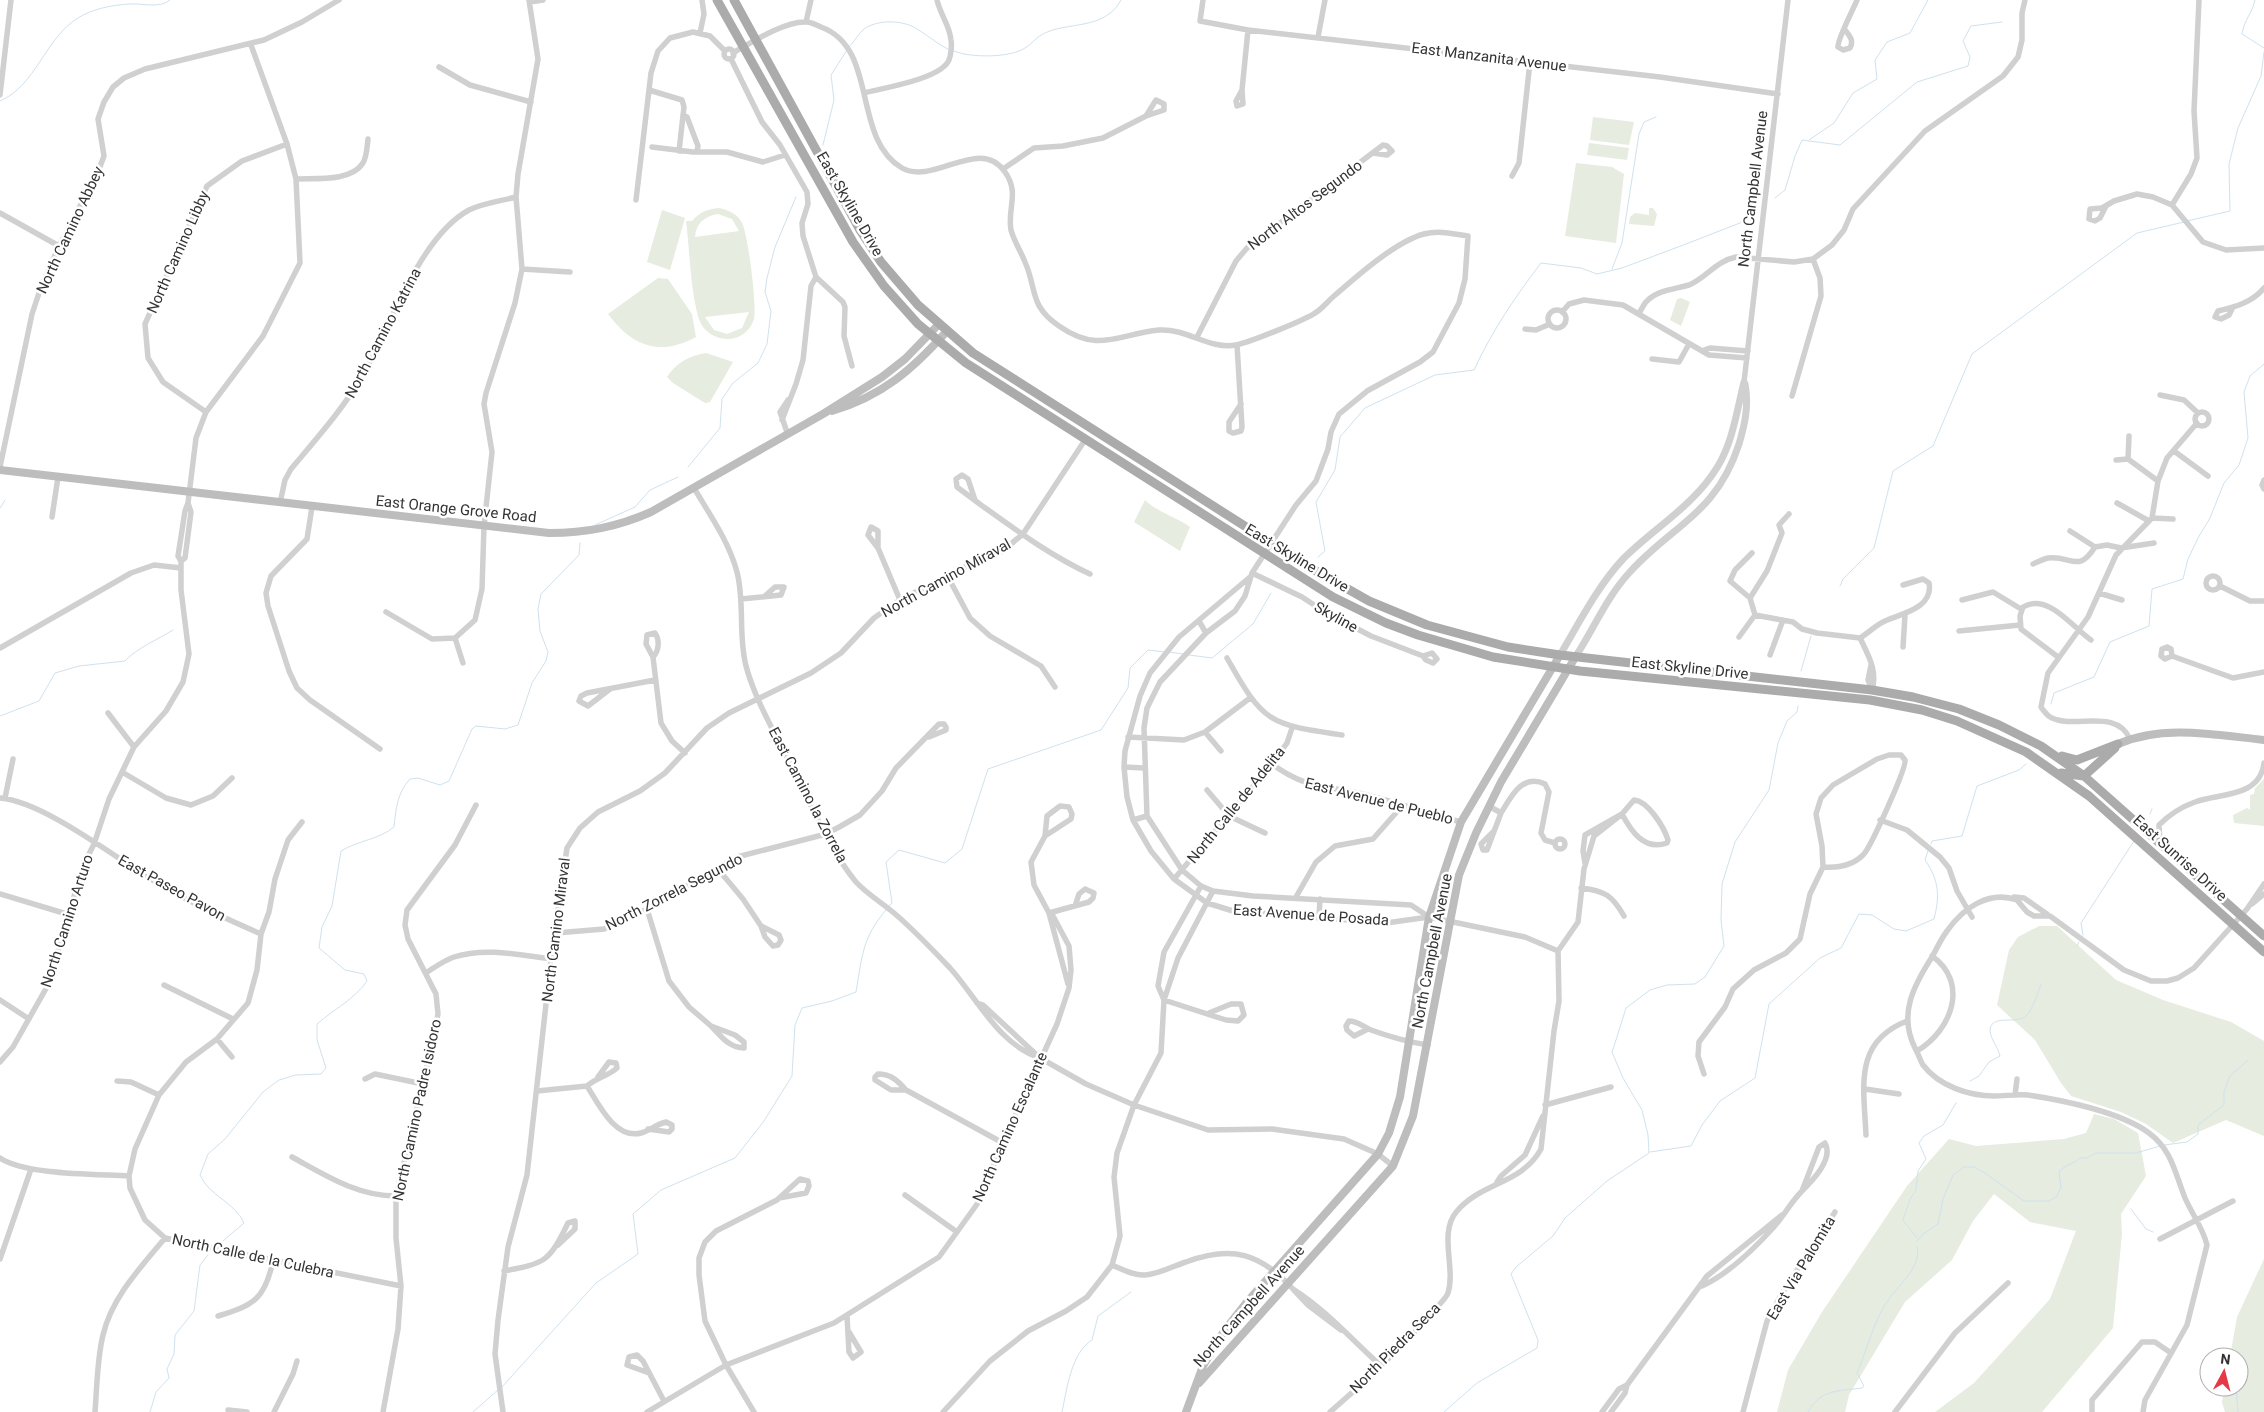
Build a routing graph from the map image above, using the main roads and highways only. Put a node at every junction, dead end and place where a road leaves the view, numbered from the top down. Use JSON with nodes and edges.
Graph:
{"nodes":[{"id":1,"x":717,"y":0,"type":"edge"},
{"id":2,"x":734,"y":0,"type":"edge"},
{"id":3,"x":939,"y":324,"type":"junction"},
{"id":4,"x":946,"y":331,"type":"junction"},
{"id":5,"x":930,"y":335,"type":"junction"},
{"id":6,"x":938,"y":341,"type":"junction"},
{"id":7,"x":823,"y":414,"type":"junction"},
{"id":8,"x":1123,"y":464,"type":"junction"},
{"id":9,"x":0,"y":469,"type":"edge"},
{"id":10,"x":1190,"y":491,"type":"junction"},
{"id":11,"x":1294,"y":573,"type":"junction"},
{"id":12,"x":1388,"y":609,"type":"junction"},
{"id":13,"x":1560,"y":655,"type":"junction"},
{"id":14,"x":1576,"y":656,"type":"junction"},
{"id":15,"x":1553,"y":667,"type":"junction"},
{"id":16,"x":1567,"y":669,"type":"junction"},
{"id":17,"x":1804,"y":682,"type":"junction"},
{"id":18,"x":1708,"y":683,"type":"junction"},
{"id":19,"x":2264,"y":740,"type":"edge"},
{"id":20,"x":2118,"y":744,"type":"junction"},
{"id":21,"x":2046,"y":750,"type":"junction"},
{"id":22,"x":2056,"y":772,"type":"junction"},
{"id":23,"x":2084,"y":776,"type":"junction"},
{"id":24,"x":2094,"y":784,"type":"junction"},
{"id":25,"x":2076,"y":786,"type":"junction"},
{"id":26,"x":2264,"y":936,"type":"edge"},
{"id":27,"x":2264,"y":952,"type":"edge"},
{"id":28,"x":1197,"y":1384,"type":"junction"},
{"id":29,"x":1186,"y":1412,"type":"edge"}],
"edges":[{"from":1,"to":5,"type":"main road","name":"East Skyline Drive"},
{"from":2,"to":3,"type":"main road","name":"East Skyline Drive"},
{"from":3,"to":4,"type":"main road","name":"East Skyline Drive"},
{"from":3,"to":5,"type":"main road","name":"East Orange Grove Road"},
{"from":4,"to":6,"type":"main road","name":"East Orange Grove Road"},
{"from":4,"to":10,"type":"main road","name":"East Skyline Drive"},
{"from":5,"to":6,"type":"main road","name":"East Skyline Drive"},
{"from":5,"to":7,"type":"main road","name":"East Orange Grove Road"},
{"from":6,"to":7,"type":"main road","name":"East Orange Grove Road"},
{"from":6,"to":8,"type":"main road","name":"East Skyline Drive"},
{"from":7,"to":9,"type":"main road","name":"East Orange Grove Road"},
{"from":8,"to":10,"type":"main road"},
{"from":8,"to":11,"type":"main road","name":"East Skyline Drive"},
{"from":10,"to":12,"type":"main road","name":"East Skyline Drive"},
{"from":11,"to":12,"type":"main road"},
{"from":11,"to":15,"type":"main road","name":"East Skyline Drive"},
{"from":12,"to":13,"type":"main road","name":"East Skyline Drive"},
{"from":13,"to":14,"type":"main road","name":"East Skyline Drive"},
{"from":13,"to":15,"type":"main road","name":"North Campbell Avenue"},
{"from":14,"to":16,"type":"main road","name":"North Campbell Avenue"},
{"from":14,"to":17,"type":"main road","name":"East Skyline Drive"},
{"from":15,"to":16,"type":"main road","name":"East Skyline Drive"},
{"from":15,"to":28,"type":"main road","name":"North Campbell Avenue"},
{"from":16,"to":18,"type":"main road","name":"East Skyline Drive"},
{"from":16,"to":28,"type":"main road","name":"North Campbell Avenue"},
{"from":17,"to":18,"type":"main road"},
{"from":17,"to":21,"type":"main road","name":"East Skyline Drive"},
{"from":18,"to":22,"type":"main road","name":"East Skyline Drive"},
{"from":19,"to":20,"type":"main road"},
{"from":20,"to":21,"type":"main road"},
{"from":20,"to":23,"type":"main road"},
{"from":21,"to":23,"type":"main road","name":"East Skyline Drive"},
{"from":22,"to":23,"type":"main road"},
{"from":22,"to":25,"type":"main road","name":"East Skyline Drive"},
{"from":23,"to":24,"type":"main road","name":"East Sunrise Drive"},
{"from":24,"to":25,"type":"main road"},
{"from":24,"to":26,"type":"main road","name":"East Sunrise Drive"},
{"from":25,"to":27,"type":"main road","name":"East Sunrise Drive"},
{"from":28,"to":29,"type":"main road","name":"North Campbell Avenue"}]}
